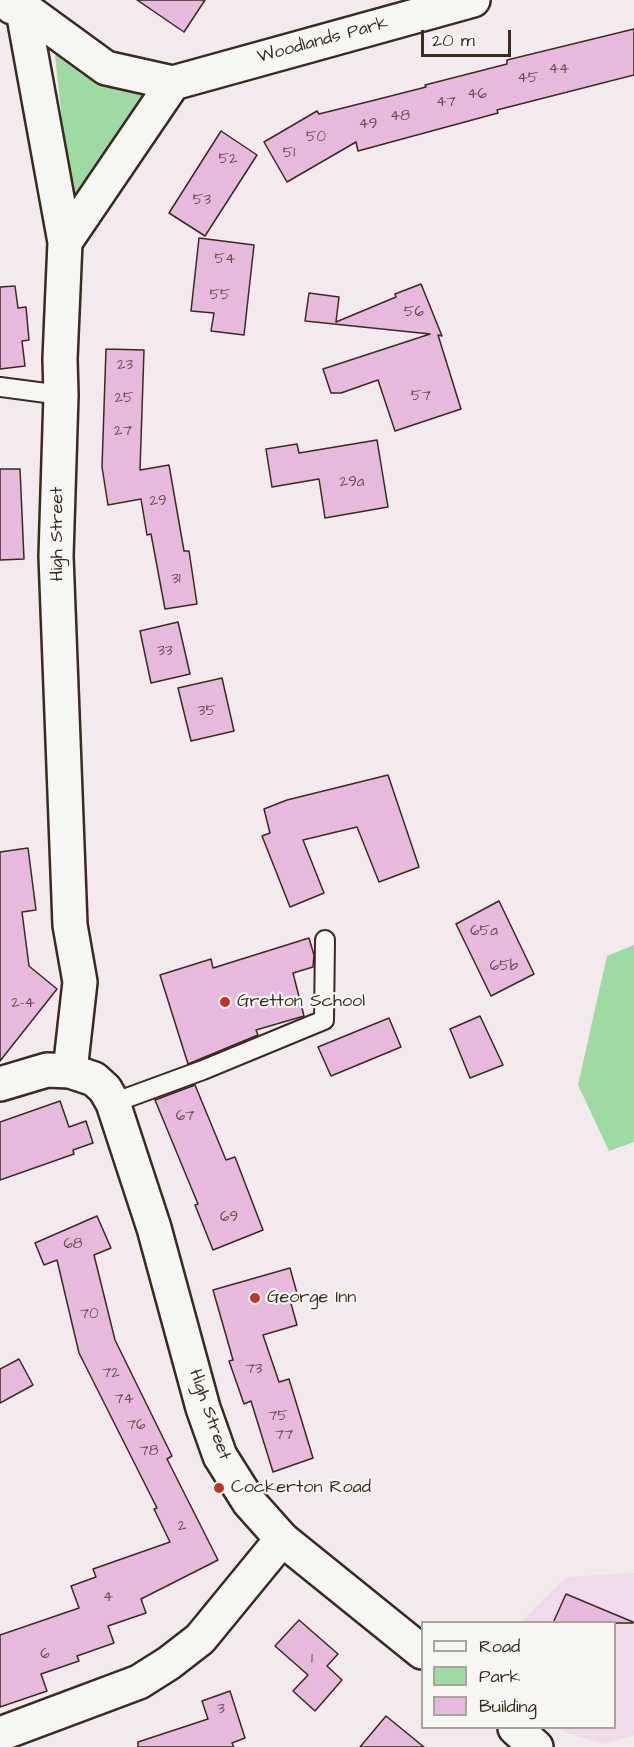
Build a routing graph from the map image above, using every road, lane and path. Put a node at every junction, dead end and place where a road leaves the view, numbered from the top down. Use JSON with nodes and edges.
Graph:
{"nodes":[{"id":1,"x":473,"y":0,"type":"edge"},
{"id":2,"x":14,"y":5,"type":"edge"},
{"id":3,"x":173,"y":82,"type":"junction"},
{"id":4,"x":65,"y":242,"type":"junction"},
{"id":5,"x":0,"y":387,"type":"edge"},
{"id":6,"x":61,"y":395,"type":"junction"},
{"id":7,"x":325,"y":940,"type":"dead end"},
{"id":8,"x":70,"y":1071,"type":"junction"},
{"id":9,"x":0,"y":1084,"type":"edge"},
{"id":10,"x":113,"y":1103,"type":"junction"},
{"id":11,"x":282,"y":1539,"type":"junction"},
{"id":12,"x":421,"y":1650,"type":"edge"},
{"id":13,"x":516,"y":1729,"type":"edge"},
{"id":14,"x":0,"y":1734,"type":"edge"},
{"id":15,"x":536,"y":1747,"type":"edge"}],
"edges":[{"from":1,"to":3,"type":"street","name":"Woodlands Park"},
{"from":2,"to":3,"type":"street","name":"Woodlands Park"},
{"from":2,"to":4,"type":"street","name":"High Street"},
{"from":3,"to":4,"type":"street"},
{"from":4,"to":6,"type":"street","name":"High Street"},
{"from":5,"to":6,"type":"lane"},
{"from":6,"to":8,"type":"street","name":"High Street"},
{"from":7,"to":10,"type":"lane"},
{"from":8,"to":9,"type":"street"},
{"from":8,"to":10,"type":"street"},
{"from":10,"to":11,"type":"street","name":"High Street"},
{"from":11,"to":12,"type":"street","name":"High Street"},
{"from":11,"to":14,"type":"street"},
{"from":13,"to":15,"type":"street"}]}
